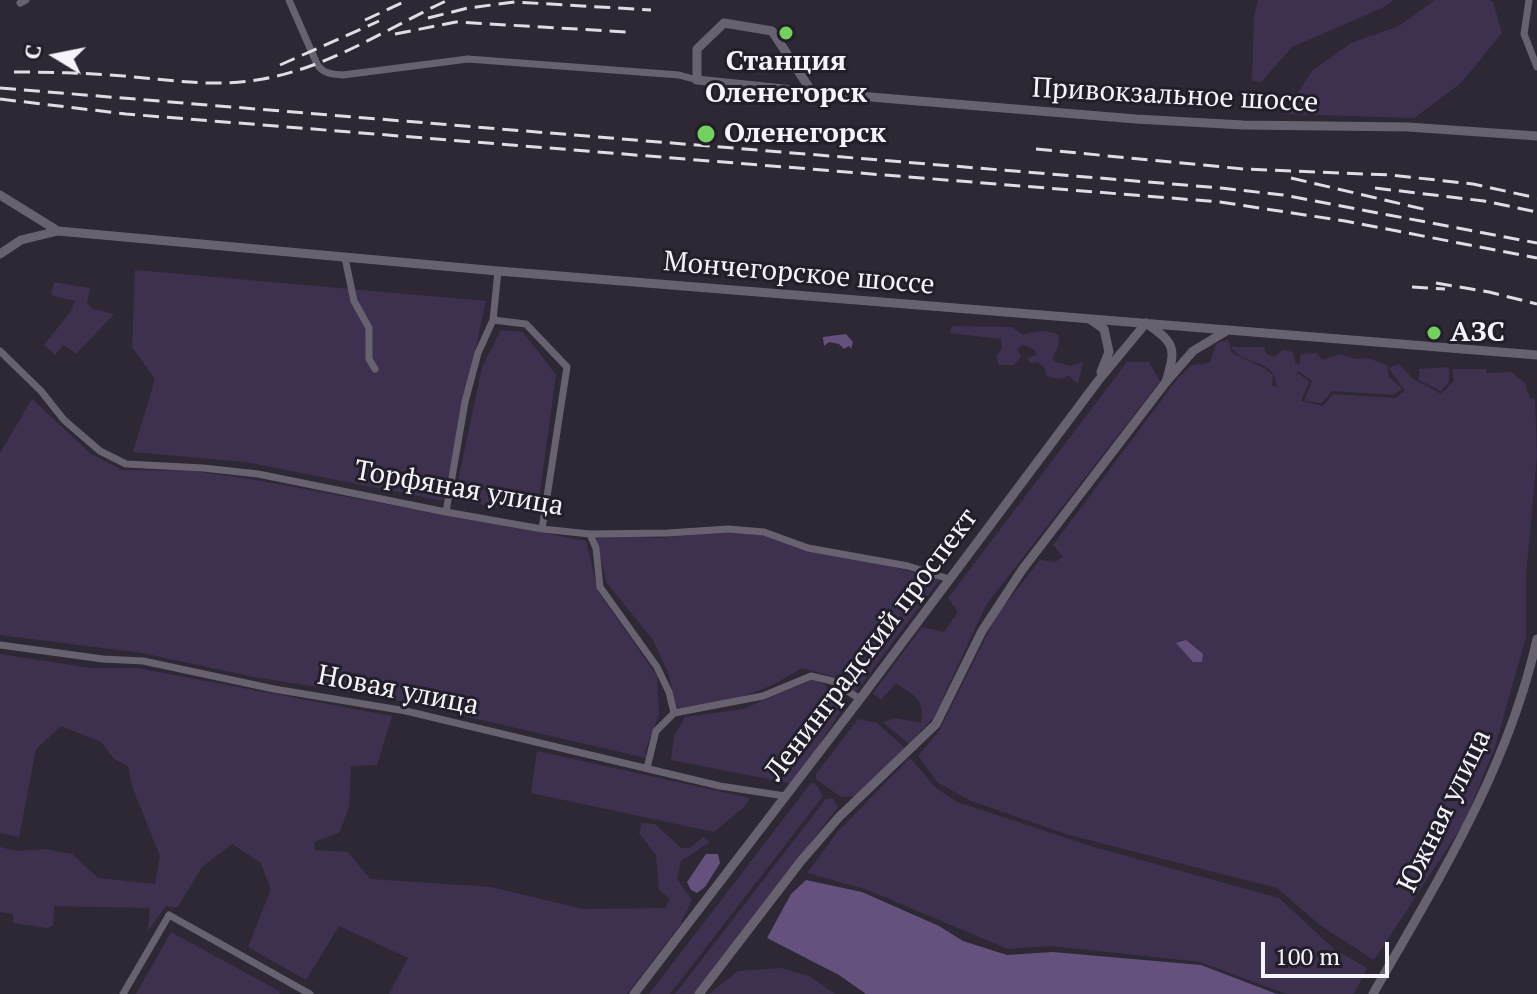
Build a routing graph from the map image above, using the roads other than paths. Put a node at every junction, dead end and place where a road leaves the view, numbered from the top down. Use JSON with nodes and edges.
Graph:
{"nodes":[{"id":1,"x":289,"y":0,"type":"edge"},
{"id":2,"x":1529,"y":0,"type":"edge"},
{"id":3,"x":1537,"y":67,"type":"edge"},
{"id":4,"x":697,"y":80,"type":"junction"},
{"id":5,"x":812,"y":92,"type":"junction"},
{"id":6,"x":1537,"y":136,"type":"edge"},
{"id":7,"x":0,"y":195,"type":"edge"},
{"id":8,"x":58,"y":231,"type":"junction"},
{"id":9,"x":0,"y":254,"type":"edge"},
{"id":10,"x":345,"y":258,"type":"junction"},
{"id":11,"x":498,"y":271,"type":"junction"},
{"id":12,"x":493,"y":320,"type":"junction"},
{"id":13,"x":1091,"y":320,"type":"junction"},
{"id":14,"x":1146,"y":323,"type":"junction"},
{"id":15,"x":1228,"y":330,"type":"junction"},
{"id":16,"x":0,"y":351,"type":"edge"},
{"id":17,"x":1537,"y":355,"type":"edge"},
{"id":18,"x":375,"y":369,"type":"dead end"},
{"id":19,"x":1098,"y":381,"type":"junction"},
{"id":20,"x":1166,"y":382,"type":"junction"},
{"id":21,"x":446,"y":512,"type":"junction"},
{"id":22,"x":542,"y":529,"type":"junction"},
{"id":23,"x":590,"y":534,"type":"junction"},
{"id":24,"x":949,"y":579,"type":"junction"},
{"id":25,"x":1537,"y":639,"type":"edge"},
{"id":26,"x":0,"y":645,"type":"edge"},
{"id":27,"x":860,"y":699,"type":"junction"},
{"id":28,"x":674,"y":713,"type":"junction"},
{"id":29,"x":647,"y":768,"type":"junction"},
{"id":30,"x":785,"y":796,"type":"junction"},
{"id":31,"x":295,"y":986,"type":"junction"},
{"id":32,"x":123,"y":994,"type":"edge"},
{"id":33,"x":290,"y":994,"type":"edge"},
{"id":34,"x":310,"y":994,"type":"edge"},
{"id":35,"x":634,"y":994,"type":"edge"},
{"id":36,"x":699,"y":994,"type":"edge"},
{"id":37,"x":1373,"y":994,"type":"edge"}],
"edges":[{"from":1,"to":4,"type":"street","name":"Привокзальное шоссе"},
{"from":2,"to":3,"type":"street"},
{"from":4,"to":5,"type":"street","name":"Привокзальное шоссе"},
{"from":4,"to":5,"type":"street"},
{"from":5,"to":6,"type":"street","name":"Привокзальное шоссе"},
{"from":7,"to":8,"type":"street"},
{"from":8,"to":9,"type":"street"},
{"from":8,"to":10,"type":"street","name":"Мончегорское шоссе"},
{"from":10,"to":11,"type":"street","name":"Мончегорское шоссе"},
{"from":10,"to":18,"type":"street"},
{"from":11,"to":12,"type":"street"},
{"from":11,"to":13,"type":"street","name":"Мончегорское шоссе"},
{"from":12,"to":21,"type":"street"},
{"from":12,"to":22,"type":"street"},
{"from":13,"to":14,"type":"street","name":"Мончегорское шоссе"},
{"from":13,"to":19,"type":"street"},
{"from":14,"to":15,"type":"street","name":"Мончегорское шоссе"},
{"from":14,"to":19,"type":"street","name":"Ленинградский проспект"},
{"from":14,"to":20,"type":"street"},
{"from":15,"to":17,"type":"street","name":"Мончегорское шоссе"},
{"from":15,"to":20,"type":"street"},
{"from":16,"to":21,"type":"street","name":"Торфяная улица"},
{"from":19,"to":24,"type":"street","name":"Ленинградский проспект"},
{"from":20,"to":36,"type":"street"},
{"from":21,"to":22,"type":"street","name":"Торфяная улица"},
{"from":22,"to":23,"type":"street","name":"Торфяная улица"},
{"from":23,"to":24,"type":"street","name":"Торфяная улица"},
{"from":23,"to":28,"type":"street"},
{"from":24,"to":27,"type":"street","name":"Ленинградский проспект"},
{"from":25,"to":37,"type":"street","name":"Южная улица"},
{"from":26,"to":29,"type":"street","name":"Новая улица"},
{"from":27,"to":28,"type":"street"},
{"from":27,"to":30,"type":"street","name":"Ленинградский проспект"},
{"from":28,"to":29,"type":"street"},
{"from":29,"to":30,"type":"street","name":"Новая улица"},
{"from":30,"to":35,"type":"street","name":"Ленинградский проспект"},
{"from":31,"to":32,"type":"street"},
{"from":31,"to":33,"type":"street"},
{"from":31,"to":34,"type":"street"}]}
